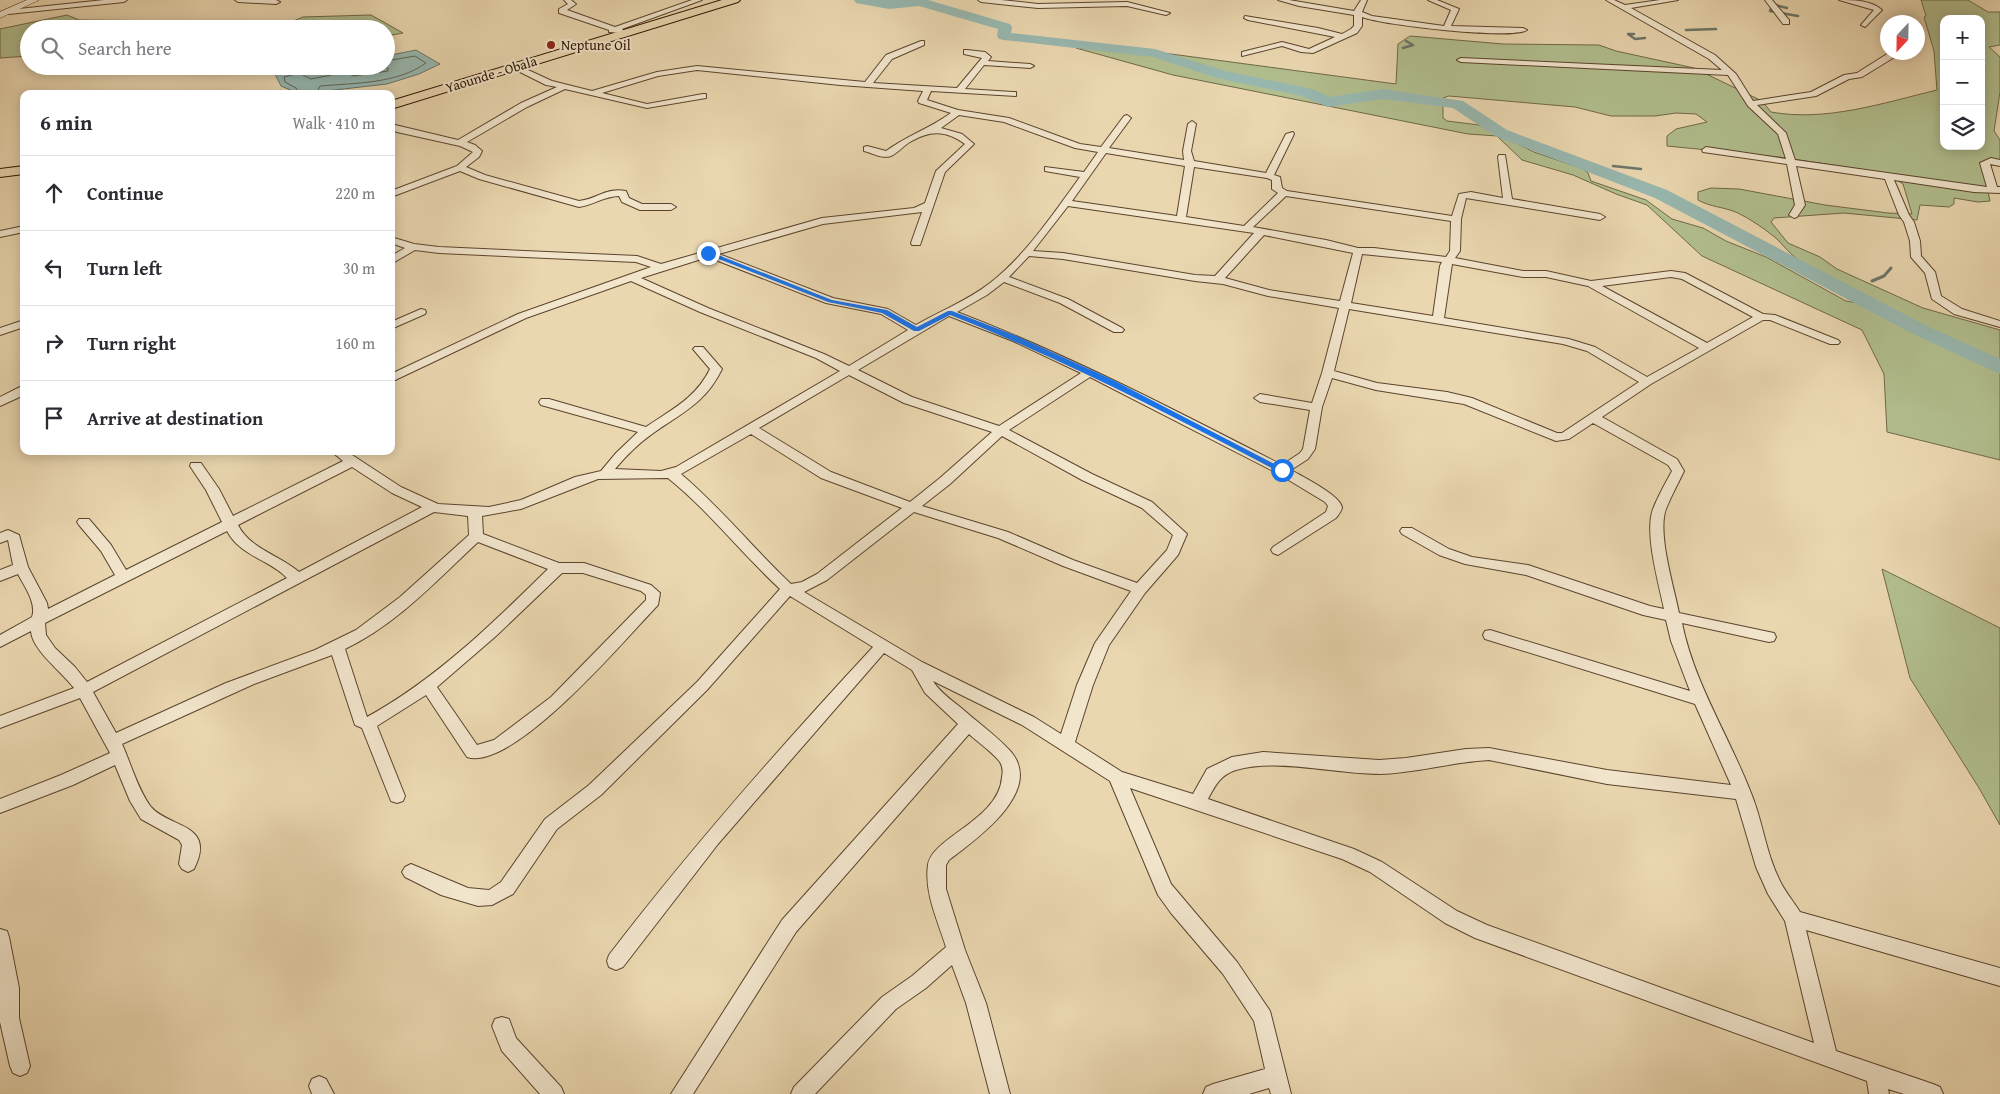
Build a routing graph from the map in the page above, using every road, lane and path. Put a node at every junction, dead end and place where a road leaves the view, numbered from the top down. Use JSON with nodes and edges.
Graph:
{"nodes":[{"id":1,"x":35,"y":0,"type":"edge"},
{"id":2,"x":124,"y":0,"type":"edge"},
{"id":3,"x":238,"y":0,"type":"edge"},
{"id":4,"x":567,"y":0,"type":"edge"},
{"id":5,"x":700,"y":0,"type":"edge"},
{"id":6,"x":734,"y":0,"type":"edge"},
{"id":7,"x":1280,"y":0,"type":"edge"},
{"id":8,"x":1363,"y":0,"type":"edge"},
{"id":9,"x":1431,"y":0,"type":"edge"},
{"id":10,"x":1609,"y":0,"type":"edge"},
{"id":11,"x":1675,"y":0,"type":"edge"},
{"id":12,"x":1768,"y":0,"type":"edge"},
{"id":13,"x":1842,"y":0,"type":"edge"},
{"id":14,"x":107,"y":1,"type":"edge"},
{"id":15,"x":276,"y":2,"type":"dead end"},
{"id":16,"x":980,"y":2,"type":"edge"},
{"id":17,"x":1083,"y":3,"type":"edge"},
{"id":18,"x":1625,"y":7,"type":"junction"},
{"id":19,"x":5,"y":13,"type":"edge"},
{"id":20,"x":1166,"y":13,"type":"dead end"},
{"id":21,"x":1358,"y":14,"type":"junction"},
{"id":22,"x":1248,"y":18,"type":"dead end"},
{"id":23,"x":1786,"y":22,"type":"dead end"},
{"id":24,"x":1865,"y":24,"type":"dead end"},
{"id":25,"x":1447,"y":27,"type":"junction"},
{"id":26,"x":612,"y":30,"type":"junction"},
{"id":27,"x":1523,"y":30,"type":"dead end"},
{"id":28,"x":626,"y":32,"type":"junction"},
{"id":29,"x":1341,"y":36,"type":"junction"},
{"id":30,"x":921,"y":43,"type":"dead end"},
{"id":31,"x":967,"y":52,"type":"dead end"},
{"id":32,"x":1245,"y":54,"type":"dead end"},
{"id":33,"x":1462,"y":60,"type":"dead end"},
{"id":34,"x":1884,"y":60,"type":"edge"},
{"id":35,"x":982,"y":63,"type":"junction"},
{"id":36,"x":515,"y":66,"type":"junction"},
{"id":37,"x":1030,"y":66,"type":"dead end"},
{"id":38,"x":1729,"y":72,"type":"junction"},
{"id":39,"x":868,"y":84,"type":"junction"},
{"id":40,"x":566,"y":86,"type":"junction"},
{"id":41,"x":929,"y":88,"type":"junction"},
{"id":42,"x":960,"y":90,"type":"junction"},
{"id":43,"x":593,"y":93,"type":"junction"},
{"id":44,"x":1013,"y":94,"type":"dead end"},
{"id":45,"x":702,"y":96,"type":"dead end"},
{"id":46,"x":395,"y":103,"type":"edge"},
{"id":47,"x":1751,"y":104,"type":"junction"},
{"id":48,"x":957,"y":112,"type":"junction"},
{"id":49,"x":1127,"y":118,"type":"dead end"},
{"id":50,"x":1192,"y":124,"type":"dead end"},
{"id":51,"x":395,"y":128,"type":"edge"},
{"id":52,"x":932,"y":129,"type":"junction"},
{"id":53,"x":1290,"y":134,"type":"dead end"},
{"id":54,"x":459,"y":143,"type":"junction"},
{"id":55,"x":867,"y":149,"type":"dead end"},
{"id":56,"x":1103,"y":150,"type":"junction"},
{"id":57,"x":1706,"y":150,"type":"dead end"},
{"id":58,"x":1502,"y":157,"type":"dead end"},
{"id":59,"x":1790,"y":161,"type":"junction"},
{"id":60,"x":2000,"y":163,"type":"edge"},
{"id":61,"x":1190,"y":165,"type":"junction"},
{"id":62,"x":460,"y":168,"type":"junction"},
{"id":63,"x":1048,"y":169,"type":"dead end"},
{"id":64,"x":20,"y":170,"type":"edge"},
{"id":65,"x":0,"y":173,"type":"edge"},
{"id":66,"x":1085,"y":175,"type":"junction"},
{"id":67,"x":1269,"y":176,"type":"junction"},
{"id":68,"x":1888,"y":176,"type":"junction"},
{"id":69,"x":1997,"y":190,"type":"edge"},
{"id":70,"x":395,"y":192,"type":"edge"},
{"id":71,"x":1286,"y":192,"type":"junction"},
{"id":72,"x":1508,"y":202,"type":"junction"},
{"id":73,"x":1066,"y":203,"type":"junction"},
{"id":74,"x":928,"y":205,"type":"junction"},
{"id":75,"x":671,"y":207,"type":"dead end"},
{"id":76,"x":1794,"y":215,"type":"dead end"},
{"id":77,"x":1600,"y":217,"type":"dead end"},
{"id":78,"x":1456,"y":219,"type":"junction"},
{"id":79,"x":1181,"y":221,"type":"junction"},
{"id":80,"x":1246,"y":229,"type":"junction"},
{"id":81,"x":20,"y":230,"type":"edge"},
{"id":82,"x":1260,"y":233,"type":"junction"},
{"id":83,"x":0,"y":234,"type":"edge"},
{"id":84,"x":395,"y":241,"type":"edge"},
{"id":85,"x":916,"y":243,"type":"dead end"},
{"id":86,"x":413,"y":247,"type":"junction"},
{"id":87,"x":1358,"y":251,"type":"junction"},
{"id":88,"x":708,"y":253,"type":"junction"},
{"id":89,"x":1026,"y":253,"type":"junction"},
{"id":90,"x":395,"y":258,"type":"edge"},
{"id":91,"x":1446,"y":261,"type":"junction"},
{"id":92,"x":661,"y":267,"type":"junction"},
{"id":93,"x":633,"y":278,"type":"junction"},
{"id":94,"x":1003,"y":278,"type":"junction"},
{"id":95,"x":1218,"y":279,"type":"junction"},
{"id":96,"x":1591,"y":284,"type":"junction"},
{"id":97,"x":1346,"y":306,"type":"junction"},
{"id":98,"x":421,"y":312,"type":"dead end"},
{"id":99,"x":950,"y":313,"type":"junction"},
{"id":100,"x":1760,"y":317,"type":"junction"},
{"id":101,"x":1438,"y":320,"type":"junction"},
{"id":102,"x":20,"y":324,"type":"edge"},
{"id":103,"x":395,"y":324,"type":"edge"},
{"id":104,"x":2000,"y":324,"type":"edge"},
{"id":105,"x":916,"y":330,"type":"junction"},
{"id":106,"x":1118,"y":330,"type":"dead end"},
{"id":107,"x":0,"y":332,"type":"edge"},
{"id":108,"x":1834,"y":342,"type":"dead end"},
{"id":109,"x":1707,"y":348,"type":"junction"},
{"id":110,"x":699,"y":349,"type":"dead end"},
{"id":111,"x":849,"y":372,"type":"junction"},
{"id":112,"x":1090,"y":372,"type":"junction"},
{"id":113,"x":1328,"y":373,"type":"junction"},
{"id":114,"x":395,"y":377,"type":"edge"},
{"id":115,"x":1647,"y":382,"type":"junction"},
{"id":116,"x":20,"y":392,"type":"edge"},
{"id":117,"x":1260,"y":398,"type":"dead end"},
{"id":118,"x":0,"y":402,"type":"edge"},
{"id":119,"x":545,"y":402,"type":"dead end"},
{"id":120,"x":1316,"y":407,"type":"junction"},
{"id":121,"x":1592,"y":417,"type":"junction"},
{"id":122,"x":750,"y":428,"type":"junction"},
{"id":123,"x":647,"y":431,"type":"junction"},
{"id":124,"x":1000,"y":431,"type":"junction"},
{"id":125,"x":342,"y":455,"type":"edge"},
{"id":126,"x":352,"y":462,"type":"junction"},
{"id":127,"x":196,"y":466,"type":"dead end"},
{"id":128,"x":1282,"y":470,"type":"junction"},
{"id":129,"x":606,"y":473,"type":"junction"},
{"id":130,"x":672,"y":474,"type":"junction"},
{"id":131,"x":433,"y":507,"type":"junction"},
{"id":132,"x":912,"y":507,"type":"junction"},
{"id":133,"x":475,"y":513,"type":"junction"},
{"id":134,"x":84,"y":522,"type":"dead end"},
{"id":135,"x":230,"y":524,"type":"junction"},
{"id":136,"x":1407,"y":531,"type":"dead end"},
{"id":137,"x":476,"y":536,"type":"junction"},
{"id":138,"x":0,"y":538,"type":"edge"},
{"id":139,"x":1278,"y":550,"type":"dead end"},
{"id":140,"x":21,"y":567,"type":"junction"},
{"id":141,"x":558,"y":568,"type":"junction"},
{"id":142,"x":0,"y":576,"type":"edge"},
{"id":143,"x":124,"y":578,"type":"junction"},
{"id":144,"x":295,"y":581,"type":"junction"},
{"id":145,"x":788,"y":589,"type":"junction"},
{"id":146,"x":1140,"y":589,"type":"junction"},
{"id":147,"x":1673,"y":616,"type":"junction"},
{"id":148,"x":38,"y":620,"type":"junction"},
{"id":149,"x":1490,"y":635,"type":"dead end"},
{"id":150,"x":1769,"y":637,"type":"dead end"},
{"id":151,"x":0,"y":642,"type":"edge"},
{"id":152,"x":882,"y":645,"type":"junction"},
{"id":153,"x":338,"y":648,"type":"junction"},
{"id":154,"x":917,"y":666,"type":"junction"},
{"id":155,"x":428,"y":686,"type":"junction"},
{"id":156,"x":84,"y":690,"type":"junction"},
{"id":157,"x":1701,"y":700,"type":"junction"},
{"id":158,"x":0,"y":722,"type":"edge"},
{"id":159,"x":368,"y":724,"type":"junction"},
{"id":160,"x":968,"y":724,"type":"junction"},
{"id":161,"x":1066,"y":745,"type":"junction"},
{"id":162,"x":116,"y":748,"type":"junction"},
{"id":163,"x":1117,"y":777,"type":"junction"},
{"id":164,"x":1743,"y":793,"type":"junction"},
{"id":165,"x":397,"y":796,"type":"dead end"},
{"id":166,"x":1198,"y":802,"type":"junction"},
{"id":167,"x":0,"y":806,"type":"edge"},
{"id":168,"x":188,"y":864,"type":"dead end"},
{"id":169,"x":411,"y":872,"type":"dead end"},
{"id":170,"x":1794,"y":918,"type":"junction"},
{"id":171,"x":0,"y":937,"type":"edge"},
{"id":172,"x":956,"y":950,"type":"junction"},
{"id":173,"x":616,"y":962,"type":"dead end"},
{"id":174,"x":2000,"y":978,"type":"edge"},
{"id":175,"x":502,"y":1026,"type":"dead end"},
{"id":176,"x":1828,"y":1058,"type":"junction"},
{"id":177,"x":20,"y":1066,"type":"dead end"},
{"id":178,"x":1878,"y":1084,"type":"edge"},
{"id":179,"x":1279,"y":1085,"type":"edge"},
{"id":180,"x":554,"y":1094,"type":"edge"},
{"id":181,"x":682,"y":1094,"type":"edge"},
{"id":182,"x":802,"y":1094,"type":"edge"},
{"id":183,"x":1000,"y":1094,"type":"edge"},
{"id":184,"x":1213,"y":1094,"type":"edge"},
{"id":185,"x":1932,"y":1094,"type":"edge"}],
"edges":[{"from":1,"to":19,"type":"street"},
{"from":2,"to":14,"type":"street"},
{"from":3,"to":15,"type":"street"},
{"from":4,"to":26,"type":"street"},
{"from":5,"to":26,"type":"street"},
{"from":6,"to":28,"type":"highway","name":"Yaounde - Obala"},
{"from":7,"to":21,"type":"street"},
{"from":8,"to":21,"type":"street"},
{"from":9,"to":25,"type":"street"},
{"from":10,"to":18,"type":"street"},
{"from":11,"to":18,"type":"street"},
{"from":12,"to":23,"type":"street"},
{"from":13,"to":24,"type":"street"},
{"from":14,"to":19,"type":"street"},
{"from":16,"to":17,"type":"street"},
{"from":17,"to":20,"type":"street"},
{"from":18,"to":38,"type":"street"},
{"from":21,"to":25,"type":"street"},
{"from":21,"to":29,"type":"street"},
{"from":22,"to":29,"type":"street"},
{"from":25,"to":27,"type":"street"},
{"from":26,"to":28,"type":"street"},
{"from":28,"to":36,"type":"highway","name":"Yaounde - Obala"},
{"from":29,"to":32,"type":"street"},
{"from":30,"to":39,"type":"street"},
{"from":31,"to":35,"type":"street"},
{"from":33,"to":38,"type":"street"},
{"from":34,"to":47,"type":"street"},
{"from":35,"to":37,"type":"street"},
{"from":35,"to":42,"type":"street"},
{"from":36,"to":40,"type":"street"},
{"from":36,"to":46,"type":"highway","name":"Yaounde - Obala"},
{"from":38,"to":47,"type":"street"},
{"from":39,"to":41,"type":"street"},
{"from":39,"to":43,"type":"street"},
{"from":40,"to":43,"type":"street"},
{"from":40,"to":54,"type":"street"},
{"from":41,"to":42,"type":"street"},
{"from":41,"to":48,"type":"street"},
{"from":42,"to":44,"type":"street"},
{"from":43,"to":45,"type":"street"},
{"from":47,"to":59,"type":"street"},
{"from":48,"to":52,"type":"street"},
{"from":48,"to":56,"type":"street"},
{"from":49,"to":56,"type":"street"},
{"from":50,"to":61,"type":"street"},
{"from":51,"to":54,"type":"street"},
{"from":52,"to":55,"type":"street"},
{"from":52,"to":74,"type":"street"},
{"from":53,"to":67,"type":"street"},
{"from":54,"to":62,"type":"street"},
{"from":56,"to":61,"type":"street"},
{"from":56,"to":66,"type":"street"},
{"from":57,"to":59,"type":"street"},
{"from":58,"to":72,"type":"street"},
{"from":59,"to":68,"type":"street"},
{"from":59,"to":76,"type":"street"},
{"from":60,"to":69,"type":"street"},
{"from":61,"to":67,"type":"street"},
{"from":61,"to":79,"type":"street"},
{"from":62,"to":70,"type":"street"},
{"from":62,"to":75,"type":"street"},
{"from":63,"to":66,"type":"street"},
{"from":64,"to":65,"type":"highway"},
{"from":66,"to":73,"type":"street"},
{"from":67,"to":71,"type":"street"},
{"from":68,"to":69,"type":"street"},
{"from":68,"to":104,"type":"street"},
{"from":71,"to":78,"type":"street"},
{"from":71,"to":80,"type":"street"},
{"from":72,"to":77,"type":"street"},
{"from":72,"to":78,"type":"street"},
{"from":73,"to":79,"type":"street"},
{"from":73,"to":89,"type":"street"},
{"from":74,"to":85,"type":"street"},
{"from":74,"to":88,"type":"street"},
{"from":78,"to":91,"type":"street"},
{"from":79,"to":80,"type":"street"},
{"from":80,"to":82,"type":"street"},
{"from":81,"to":83,"type":"street"},
{"from":82,"to":87,"type":"street"},
{"from":82,"to":95,"type":"street"},
{"from":84,"to":86,"type":"street"},
{"from":86,"to":90,"type":"street"},
{"from":86,"to":92,"type":"street"},
{"from":87,"to":91,"type":"street"},
{"from":87,"to":97,"type":"street"},
{"from":88,"to":92,"type":"street"},
{"from":88,"to":105,"type":"street"},
{"from":89,"to":94,"type":"street"},
{"from":89,"to":95,"type":"street"},
{"from":91,"to":96,"type":"street"},
{"from":91,"to":101,"type":"street"},
{"from":92,"to":93,"type":"street"},
{"from":93,"to":111,"type":"street"},
{"from":93,"to":114,"type":"street"},
{"from":94,"to":99,"type":"street"},
{"from":94,"to":106,"type":"street"},
{"from":95,"to":97,"type":"street"},
{"from":96,"to":100,"type":"street"},
{"from":96,"to":109,"type":"street"},
{"from":97,"to":101,"type":"street"},
{"from":97,"to":113,"type":"street"},
{"from":98,"to":103,"type":"street"},
{"from":99,"to":105,"type":"street"},
{"from":99,"to":112,"type":"street"},
{"from":100,"to":108,"type":"street"},
{"from":100,"to":109,"type":"street"},
{"from":101,"to":115,"type":"street"},
{"from":102,"to":107,"type":"street"},
{"from":105,"to":111,"type":"street"},
{"from":109,"to":115,"type":"street"},
{"from":110,"to":123,"type":"street"},
{"from":111,"to":122,"type":"street"},
{"from":111,"to":124,"type":"street"},
{"from":112,"to":124,"type":"street"},
{"from":112,"to":128,"type":"street"},
{"from":113,"to":120,"type":"street"},
{"from":113,"to":121,"type":"street"},
{"from":115,"to":121,"type":"street"},
{"from":116,"to":118,"type":"street"},
{"from":117,"to":120,"type":"street"},
{"from":119,"to":123,"type":"street"},
{"from":120,"to":128,"type":"street"},
{"from":121,"to":147,"type":"street"},
{"from":122,"to":130,"type":"street"},
{"from":122,"to":132,"type":"street"},
{"from":123,"to":129,"type":"street"},
{"from":124,"to":132,"type":"street"},
{"from":124,"to":146,"type":"street"},
{"from":125,"to":126,"type":"street"},
{"from":126,"to":131,"type":"street"},
{"from":126,"to":135,"type":"street"},
{"from":127,"to":135,"type":"street"},
{"from":128,"to":139,"type":"street"},
{"from":129,"to":130,"type":"street"},
{"from":129,"to":133,"type":"street"},
{"from":130,"to":145,"type":"street"},
{"from":131,"to":133,"type":"street"},
{"from":131,"to":144,"type":"street"},
{"from":132,"to":145,"type":"street"},
{"from":132,"to":146,"type":"street"},
{"from":133,"to":137,"type":"street"},
{"from":134,"to":143,"type":"street"},
{"from":135,"to":143,"type":"street"},
{"from":135,"to":144,"type":"street"},
{"from":136,"to":147,"type":"street"},
{"from":137,"to":141,"type":"street"},
{"from":137,"to":153,"type":"street"},
{"from":138,"to":140,"type":"street"},
{"from":140,"to":142,"type":"street"},
{"from":140,"to":148,"type":"street"},
{"from":141,"to":155,"type":"street"},
{"from":141,"to":155,"type":"street"},
{"from":143,"to":148,"type":"street"},
{"from":144,"to":156,"type":"street"},
{"from":145,"to":152,"type":"street"},
{"from":145,"to":169,"type":"street"},
{"from":146,"to":161,"type":"street"},
{"from":147,"to":150,"type":"street"},
{"from":147,"to":157,"type":"street"},
{"from":148,"to":151,"type":"street"},
{"from":148,"to":156,"type":"street"},
{"from":149,"to":157,"type":"street"},
{"from":152,"to":154,"type":"street"},
{"from":152,"to":173,"type":"street"},
{"from":153,"to":159,"type":"street"},
{"from":153,"to":162,"type":"street"},
{"from":154,"to":160,"type":"street"},
{"from":154,"to":161,"type":"street"},
{"from":155,"to":159,"type":"street"},
{"from":156,"to":158,"type":"street"},
{"from":156,"to":162,"type":"street"},
{"from":157,"to":164,"type":"street"},
{"from":159,"to":165,"type":"street"},
{"from":160,"to":172,"type":"street"},
{"from":160,"to":181,"type":"street"},
{"from":161,"to":163,"type":"street"},
{"from":162,"to":167,"type":"street"},
{"from":162,"to":168,"type":"street"},
{"from":163,"to":166,"type":"street"},
{"from":163,"to":179,"type":"street"},
{"from":164,"to":166,"type":"street"},
{"from":164,"to":170,"type":"street"},
{"from":166,"to":176,"type":"street"},
{"from":170,"to":174,"type":"street"},
{"from":170,"to":176,"type":"street"},
{"from":171,"to":177,"type":"street"},
{"from":172,"to":182,"type":"street"},
{"from":172,"to":183,"type":"street"},
{"from":175,"to":180,"type":"street"},
{"from":176,"to":178,"type":"street"},
{"from":178,"to":185,"type":"street"},
{"from":179,"to":184,"type":"street"}]}
